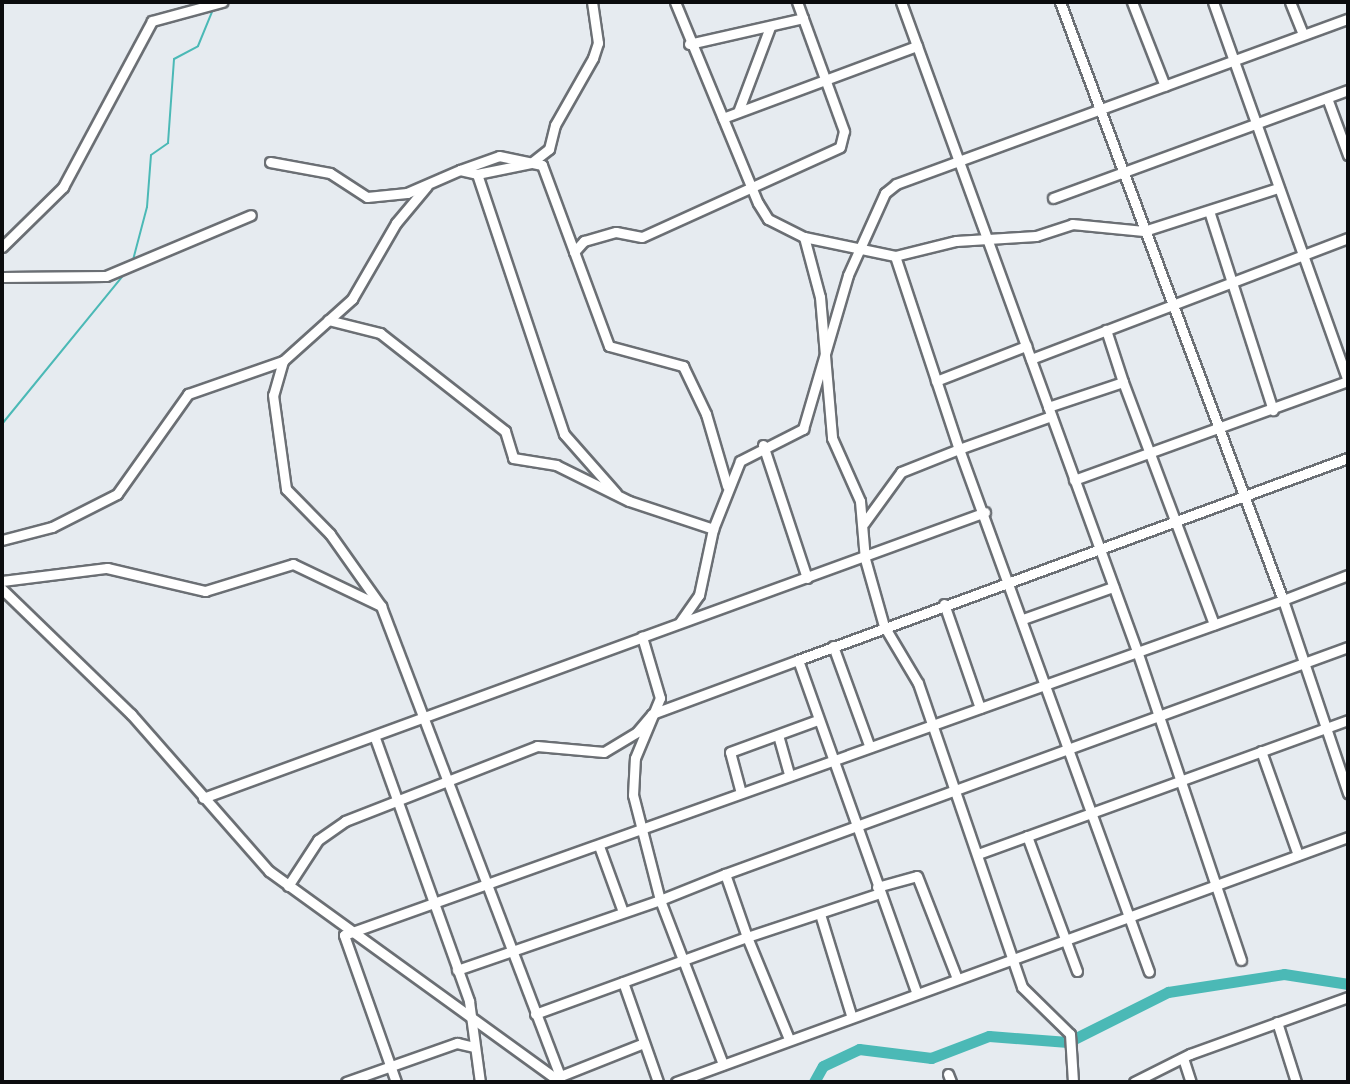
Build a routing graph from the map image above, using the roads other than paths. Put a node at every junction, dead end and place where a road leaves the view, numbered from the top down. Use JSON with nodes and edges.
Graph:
{"nodes":[{"id":1,"x":222,"y":2,"type":"edge"},
{"id":2,"x":592,"y":2,"type":"edge"},
{"id":3,"x":675,"y":2,"type":"edge"},
{"id":4,"x":797,"y":2,"type":"edge"},
{"id":5,"x":901,"y":2,"type":"edge"},
{"id":6,"x":1132,"y":2,"type":"edge"},
{"id":7,"x":1213,"y":2,"type":"edge"},
{"id":8,"x":1290,"y":2,"type":"edge"},
{"id":9,"x":1062,"y":3,"type":"edge"},
{"id":10,"x":803,"y":18,"type":"junction"},
{"id":11,"x":1348,"y":19,"type":"edge"},
{"id":12,"x":770,"y":27,"type":"junction"},
{"id":13,"x":1303,"y":35,"type":"junction"},
{"id":14,"x":689,"y":44,"type":"junction"},
{"id":15,"x":917,"y":46,"type":"junction"},
{"id":16,"x":1234,"y":59,"type":"junction"},
{"id":17,"x":827,"y":78,"type":"junction"},
{"id":18,"x":1165,"y":86,"type":"junction"},
{"id":19,"x":1348,"y":90,"type":"edge"},
{"id":20,"x":1327,"y":98,"type":"junction"},
{"id":21,"x":738,"y":112,"type":"junction"},
{"id":22,"x":1098,"y":113,"type":"junction"},
{"id":23,"x":723,"y":118,"type":"junction"},
{"id":24,"x":1256,"y":124,"type":"junction"},
{"id":25,"x":1348,"y":155,"type":"edge"},
{"id":26,"x":270,"y":162,"type":"dead end"},
{"id":27,"x":531,"y":163,"type":"junction"},
{"id":28,"x":962,"y":165,"type":"junction"},
{"id":29,"x":460,"y":170,"type":"junction"},
{"id":30,"x":477,"y":174,"type":"junction"},
{"id":31,"x":1122,"y":175,"type":"junction"},
{"id":32,"x":427,"y":186,"type":"junction"},
{"id":33,"x":751,"y":187,"type":"junction"},
{"id":34,"x":1278,"y":188,"type":"junction"},
{"id":35,"x":1053,"y":198,"type":"dead end"},
{"id":36,"x":1210,"y":214,"type":"junction"},
{"id":37,"x":251,"y":215,"type":"dead end"},
{"id":38,"x":1144,"y":231,"type":"junction"},
{"id":39,"x":804,"y":237,"type":"junction"},
{"id":40,"x":989,"y":238,"type":"junction"},
{"id":41,"x":1348,"y":238,"type":"edge"},
{"id":42,"x":859,"y":246,"type":"junction"},
{"id":43,"x":2,"y":247,"type":"edge"},
{"id":44,"x":574,"y":252,"type":"junction"},
{"id":45,"x":1301,"y":255,"type":"junction"},
{"id":46,"x":895,"y":256,"type":"junction"},
{"id":47,"x":2,"y":277,"type":"edge"},
{"id":48,"x":1235,"y":279,"type":"junction"},
{"id":49,"x":1173,"y":304,"type":"junction"},
{"id":50,"x":328,"y":320,"type":"junction"},
{"id":51,"x":1106,"y":330,"type":"junction"},
{"id":52,"x":1026,"y":346,"type":"junction"},
{"id":53,"x":828,"y":355,"type":"junction"},
{"id":54,"x":1031,"y":359,"type":"junction"},
{"id":55,"x":283,"y":361,"type":"junction"},
{"id":56,"x":936,"y":381,"type":"junction"},
{"id":57,"x":1123,"y":382,"type":"junction"},
{"id":58,"x":1348,"y":382,"type":"edge"},
{"id":59,"x":1273,"y":410,"type":"junction"},
{"id":60,"x":1050,"y":412,"type":"junction"},
{"id":61,"x":1220,"y":428,"type":"junction"},
{"id":62,"x":763,"y":445,"type":"junction"},
{"id":63,"x":959,"y":449,"type":"junction"},
{"id":64,"x":1152,"y":452,"type":"junction"},
{"id":65,"x":1348,"y":458,"type":"edge"},
{"id":66,"x":1074,"y":480,"type":"junction"},
{"id":67,"x":728,"y":490,"type":"junction"},
{"id":68,"x":619,"y":497,"type":"junction"},
{"id":69,"x":1245,"y":498,"type":"junction"},
{"id":70,"x":985,"y":512,"type":"junction"},
{"id":71,"x":1176,"y":521,"type":"junction"},
{"id":72,"x":864,"y":523,"type":"junction"},
{"id":73,"x":713,"y":529,"type":"junction"},
{"id":74,"x":2,"y":540,"type":"edge"},
{"id":75,"x":1097,"y":545,"type":"junction"},
{"id":76,"x":865,"y":559,"type":"junction"},
{"id":77,"x":1348,"y":575,"type":"edge"},
{"id":78,"x":807,"y":578,"type":"junction"},
{"id":79,"x":2,"y":581,"type":"edge"},
{"id":80,"x":1010,"y":581,"type":"junction"},
{"id":81,"x":1113,"y":587,"type":"junction"},
{"id":82,"x":2,"y":589,"type":"edge"},
{"id":83,"x":1283,"y":600,"type":"junction"},
{"id":84,"x":944,"y":604,"type":"junction"},
{"id":85,"x":381,"y":606,"type":"junction"},
{"id":86,"x":1023,"y":619,"type":"junction"},
{"id":87,"x":680,"y":622,"type":"junction"},
{"id":88,"x":1214,"y":624,"type":"junction"},
{"id":89,"x":884,"y":626,"type":"junction"},
{"id":90,"x":642,"y":637,"type":"junction"},
{"id":91,"x":833,"y":646,"type":"junction"},
{"id":92,"x":1348,"y":647,"type":"edge"},
{"id":93,"x":1137,"y":651,"type":"junction"},
{"id":94,"x":798,"y":660,"type":"junction"},
{"id":95,"x":1303,"y":663,"type":"junction"},
{"id":96,"x":1045,"y":684,"type":"junction"},
{"id":97,"x":980,"y":708,"type":"junction"},
{"id":98,"x":652,"y":714,"type":"junction"},
{"id":99,"x":1156,"y":716,"type":"junction"},
{"id":100,"x":423,"y":720,"type":"junction"},
{"id":101,"x":818,"y":720,"type":"junction"},
{"id":102,"x":1348,"y":720,"type":"edge"},
{"id":103,"x":930,"y":724,"type":"junction"},
{"id":104,"x":1326,"y":727,"type":"junction"},
{"id":105,"x":778,"y":735,"type":"junction"},
{"id":106,"x":375,"y":738,"type":"junction"},
{"id":107,"x":869,"y":745,"type":"junction"},
{"id":108,"x":1069,"y":748,"type":"junction"},
{"id":109,"x":1261,"y":751,"type":"junction"},
{"id":110,"x":829,"y":759,"type":"junction"},
{"id":111,"x":789,"y":774,"type":"junction"},
{"id":112,"x":1180,"y":780,"type":"junction"},
{"id":113,"x":447,"y":781,"type":"junction"},
{"id":114,"x":953,"y":791,"type":"junction"},
{"id":115,"x":741,"y":793,"type":"junction"},
{"id":116,"x":1348,"y":793,"type":"edge"},
{"id":117,"x":203,"y":798,"type":"junction"},
{"id":118,"x":399,"y":800,"type":"junction"},
{"id":119,"x":1093,"y":812,"type":"junction"},
{"id":120,"x":855,"y":827,"type":"junction"},
{"id":121,"x":639,"y":831,"type":"junction"},
{"id":122,"x":1027,"y":836,"type":"junction"},
{"id":123,"x":1348,"y":837,"type":"edge"},
{"id":124,"x":599,"y":846,"type":"junction"},
{"id":125,"x":978,"y":854,"type":"junction"},
{"id":126,"x":1298,"y":855,"type":"junction"},
{"id":127,"x":725,"y":874,"type":"junction"},
{"id":128,"x":1219,"y":884,"type":"junction"},
{"id":129,"x":485,"y":885,"type":"junction"},
{"id":130,"x":288,"y":886,"type":"junction"},
{"id":131,"x":878,"y":890,"type":"junction"},
{"id":132,"x":660,"y":900,"type":"junction"},
{"id":133,"x":437,"y":905,"type":"junction"},
{"id":134,"x":623,"y":912,"type":"junction"},
{"id":135,"x":820,"y":914,"type":"junction"},
{"id":136,"x":1129,"y":916,"type":"junction"},
{"id":137,"x":354,"y":933,"type":"junction"},
{"id":138,"x":747,"y":937,"type":"junction"},
{"id":139,"x":1065,"y":937,"type":"junction"},
{"id":140,"x":510,"y":952,"type":"junction"},
{"id":141,"x":1013,"y":955,"type":"junction"},
{"id":142,"x":685,"y":960,"type":"junction"},
{"id":143,"x":1241,"y":960,"type":"dead end"},
{"id":144,"x":457,"y":970,"type":"junction"},
{"id":145,"x":1077,"y":971,"type":"dead end"},
{"id":146,"x":1149,"y":972,"type":"dead end"},
{"id":147,"x":956,"y":976,"type":"junction"},
{"id":148,"x":623,"y":982,"type":"junction"},
{"id":149,"x":916,"y":991,"type":"junction"},
{"id":150,"x":1348,"y":997,"type":"edge"},
{"id":151,"x":535,"y":1014,"type":"junction"},
{"id":152,"x":851,"y":1015,"type":"junction"},
{"id":153,"x":474,"y":1020,"type":"junction"},
{"id":154,"x":1277,"y":1022,"type":"junction"},
{"id":155,"x":789,"y":1039,"type":"junction"},
{"id":156,"x":644,"y":1043,"type":"junction"},
{"id":157,"x":475,"y":1047,"type":"junction"},
{"id":158,"x":1183,"y":1058,"type":"junction"},
{"id":159,"x":723,"y":1064,"type":"junction"},
{"id":160,"x":391,"y":1067,"type":"junction"},
{"id":161,"x":558,"y":1079,"type":"edge"},
{"id":162,"x":346,"y":1082,"type":"edge"},
{"id":163,"x":396,"y":1082,"type":"edge"},
{"id":164,"x":480,"y":1082,"type":"edge"},
{"id":165,"x":658,"y":1082,"type":"edge"},
{"id":166,"x":676,"y":1082,"type":"edge"},
{"id":167,"x":1073,"y":1082,"type":"edge"},
{"id":168,"x":1134,"y":1082,"type":"edge"},
{"id":169,"x":1191,"y":1082,"type":"edge"},
{"id":170,"x":1296,"y":1082,"type":"edge"}],
"edges":[{"from":1,"to":43,"type":"street"},
{"from":2,"to":27,"type":"street"},
{"from":3,"to":14,"type":"street"},
{"from":4,"to":10,"type":"street"},
{"from":5,"to":15,"type":"street"},
{"from":6,"to":18,"type":"street"},
{"from":7,"to":16,"type":"street"},
{"from":8,"to":13,"type":"street"},
{"from":9,"to":22,"type":"street"},
{"from":10,"to":12,"type":"street"},
{"from":10,"to":17,"type":"street"},
{"from":11,"to":13,"type":"street"},
{"from":12,"to":14,"type":"street"},
{"from":12,"to":21,"type":"street"},
{"from":13,"to":16,"type":"street"},
{"from":14,"to":23,"type":"street"},
{"from":15,"to":17,"type":"street"},
{"from":15,"to":28,"type":"street"},
{"from":16,"to":18,"type":"street"},
{"from":16,"to":24,"type":"street"},
{"from":17,"to":21,"type":"street"},
{"from":17,"to":33,"type":"street"},
{"from":18,"to":22,"type":"street"},
{"from":19,"to":20,"type":"street"},
{"from":20,"to":24,"type":"street"},
{"from":20,"to":25,"type":"street"},
{"from":21,"to":23,"type":"street"},
{"from":22,"to":28,"type":"street"},
{"from":22,"to":31,"type":"street"},
{"from":23,"to":33,"type":"street"},
{"from":24,"to":31,"type":"street"},
{"from":24,"to":34,"type":"street"},
{"from":26,"to":32,"type":"street"},
{"from":27,"to":29,"type":"street"},
{"from":27,"to":30,"type":"street"},
{"from":27,"to":44,"type":"street"},
{"from":28,"to":40,"type":"street"},
{"from":28,"to":42,"type":"street"},
{"from":29,"to":30,"type":"street"},
{"from":29,"to":32,"type":"street"},
{"from":30,"to":68,"type":"street"},
{"from":31,"to":35,"type":"street"},
{"from":31,"to":38,"type":"street"},
{"from":32,"to":50,"type":"street"},
{"from":33,"to":39,"type":"street"},
{"from":33,"to":44,"type":"street"},
{"from":34,"to":36,"type":"street"},
{"from":34,"to":45,"type":"street"},
{"from":36,"to":38,"type":"street"},
{"from":36,"to":48,"type":"street"},
{"from":37,"to":47,"type":"street"},
{"from":38,"to":40,"type":"street"},
{"from":38,"to":49,"type":"street"},
{"from":39,"to":42,"type":"street"},
{"from":39,"to":53,"type":"street"},
{"from":40,"to":46,"type":"street"},
{"from":40,"to":52,"type":"street"},
{"from":41,"to":45,"type":"street"},
{"from":42,"to":46,"type":"street"},
{"from":42,"to":53,"type":"street"},
{"from":44,"to":67,"type":"street"},
{"from":45,"to":48,"type":"street"},
{"from":45,"to":58,"type":"street"},
{"from":46,"to":56,"type":"street"},
{"from":48,"to":49,"type":"street"},
{"from":48,"to":59,"type":"street"},
{"from":49,"to":51,"type":"street"},
{"from":49,"to":61,"type":"street"},
{"from":50,"to":55,"type":"street"},
{"from":50,"to":68,"type":"street"},
{"from":51,"to":54,"type":"street"},
{"from":51,"to":57,"type":"street"},
{"from":52,"to":54,"type":"street"},
{"from":52,"to":56,"type":"street"},
{"from":53,"to":62,"type":"street"},
{"from":53,"to":72,"type":"street"},
{"from":54,"to":60,"type":"street"},
{"from":55,"to":74,"type":"street"},
{"from":55,"to":85,"type":"street"},
{"from":56,"to":63,"type":"street"},
{"from":57,"to":60,"type":"street"},
{"from":57,"to":64,"type":"street"},
{"from":58,"to":59,"type":"street"},
{"from":59,"to":61,"type":"street"},
{"from":60,"to":63,"type":"street"},
{"from":60,"to":66,"type":"street"},
{"from":61,"to":64,"type":"street"},
{"from":61,"to":69,"type":"street"},
{"from":62,"to":67,"type":"street"},
{"from":62,"to":78,"type":"street"},
{"from":63,"to":70,"type":"street"},
{"from":63,"to":72,"type":"street"},
{"from":64,"to":66,"type":"street"},
{"from":64,"to":71,"type":"street"},
{"from":65,"to":69,"type":"street"},
{"from":66,"to":75,"type":"street"},
{"from":67,"to":73,"type":"street"},
{"from":68,"to":73,"type":"street"},
{"from":69,"to":71,"type":"street"},
{"from":69,"to":83,"type":"street"},
{"from":70,"to":76,"type":"street"},
{"from":70,"to":80,"type":"street"},
{"from":71,"to":75,"type":"street"},
{"from":71,"to":88,"type":"street"},
{"from":72,"to":76,"type":"street"},
{"from":73,"to":87,"type":"street"},
{"from":75,"to":80,"type":"street"},
{"from":75,"to":81,"type":"street"},
{"from":76,"to":78,"type":"street"},
{"from":76,"to":89,"type":"street"},
{"from":77,"to":83,"type":"street"},
{"from":78,"to":87,"type":"street"},
{"from":79,"to":85,"type":"street"},
{"from":80,"to":84,"type":"street"},
{"from":80,"to":86,"type":"street"},
{"from":81,"to":86,"type":"street"},
{"from":81,"to":93,"type":"street"},
{"from":82,"to":117,"type":"street"},
{"from":83,"to":88,"type":"street"},
{"from":83,"to":95,"type":"street"},
{"from":84,"to":89,"type":"street"},
{"from":84,"to":97,"type":"street"},
{"from":85,"to":100,"type":"street"},
{"from":86,"to":96,"type":"street"},
{"from":87,"to":90,"type":"street"},
{"from":88,"to":93,"type":"street"},
{"from":89,"to":91,"type":"street"},
{"from":89,"to":103,"type":"street"},
{"from":90,"to":98,"type":"street"},
{"from":90,"to":100,"type":"street"},
{"from":91,"to":94,"type":"street"},
{"from":91,"to":107,"type":"street"},
{"from":92,"to":95,"type":"street"},
{"from":93,"to":96,"type":"street"},
{"from":93,"to":99,"type":"street"},
{"from":94,"to":98,"type":"street"},
{"from":94,"to":101,"type":"street"},
{"from":95,"to":99,"type":"street"},
{"from":95,"to":104,"type":"street"},
{"from":96,"to":97,"type":"street"},
{"from":96,"to":108,"type":"street"},
{"from":97,"to":103,"type":"street"},
{"from":98,"to":113,"type":"street"},
{"from":98,"to":121,"type":"street"},
{"from":99,"to":108,"type":"street"},
{"from":99,"to":112,"type":"street"},
{"from":100,"to":106,"type":"street"},
{"from":100,"to":113,"type":"street"},
{"from":101,"to":105,"type":"street"},
{"from":101,"to":110,"type":"street"},
{"from":102,"to":104,"type":"street"},
{"from":103,"to":107,"type":"street"},
{"from":103,"to":114,"type":"street"},
{"from":104,"to":109,"type":"street"},
{"from":104,"to":116,"type":"street"},
{"from":105,"to":111,"type":"street"},
{"from":105,"to":115,"type":"street"},
{"from":106,"to":117,"type":"street"},
{"from":106,"to":118,"type":"street"},
{"from":107,"to":110,"type":"street"},
{"from":108,"to":114,"type":"street"},
{"from":108,"to":119,"type":"street"},
{"from":109,"to":112,"type":"street"},
{"from":109,"to":126,"type":"street"},
{"from":110,"to":111,"type":"street"},
{"from":110,"to":120,"type":"street"},
{"from":111,"to":115,"type":"street"},
{"from":112,"to":119,"type":"street"},
{"from":112,"to":128,"type":"street"},
{"from":113,"to":118,"type":"street"},
{"from":113,"to":129,"type":"street"},
{"from":114,"to":120,"type":"street"},
{"from":114,"to":125,"type":"street"},
{"from":115,"to":121,"type":"street"},
{"from":117,"to":130,"type":"street"},
{"from":118,"to":130,"type":"street"},
{"from":118,"to":133,"type":"street"},
{"from":119,"to":122,"type":"street"},
{"from":119,"to":136,"type":"street"},
{"from":120,"to":127,"type":"street"},
{"from":120,"to":131,"type":"street"},
{"from":121,"to":124,"type":"street"},
{"from":121,"to":132,"type":"street"},
{"from":122,"to":125,"type":"street"},
{"from":122,"to":139,"type":"street"},
{"from":123,"to":126,"type":"street"},
{"from":124,"to":129,"type":"street"},
{"from":124,"to":134,"type":"street"},
{"from":125,"to":141,"type":"street"},
{"from":126,"to":128,"type":"street"},
{"from":127,"to":132,"type":"street"},
{"from":127,"to":138,"type":"street"},
{"from":128,"to":136,"type":"street"},
{"from":128,"to":143,"type":"street"},
{"from":129,"to":133,"type":"street"},
{"from":129,"to":140,"type":"street"},
{"from":130,"to":137,"type":"street"},
{"from":131,"to":135,"type":"street"},
{"from":131,"to":147,"type":"street"},
{"from":131,"to":149,"type":"street"},
{"from":132,"to":134,"type":"street"},
{"from":132,"to":142,"type":"street"},
{"from":133,"to":137,"type":"street"},
{"from":133,"to":144,"type":"street"},
{"from":134,"to":140,"type":"street"},
{"from":135,"to":138,"type":"street"},
{"from":135,"to":152,"type":"street"},
{"from":136,"to":139,"type":"street"},
{"from":136,"to":146,"type":"street"},
{"from":137,"to":153,"type":"street"},
{"from":137,"to":160,"type":"street"},
{"from":138,"to":142,"type":"street"},
{"from":138,"to":155,"type":"street"},
{"from":139,"to":141,"type":"street"},
{"from":139,"to":145,"type":"street"},
{"from":140,"to":144,"type":"street"},
{"from":140,"to":151,"type":"street"},
{"from":141,"to":147,"type":"street"},
{"from":141,"to":167,"type":"street"},
{"from":142,"to":148,"type":"street"},
{"from":142,"to":159,"type":"street"},
{"from":144,"to":153,"type":"street"},
{"from":147,"to":149,"type":"street"},
{"from":148,"to":151,"type":"street"},
{"from":148,"to":156,"type":"street"},
{"from":149,"to":152,"type":"street"},
{"from":150,"to":154,"type":"street"},
{"from":151,"to":161,"type":"street"},
{"from":152,"to":155,"type":"street"},
{"from":153,"to":157,"type":"street"},
{"from":153,"to":161,"type":"street"},
{"from":154,"to":158,"type":"street"},
{"from":154,"to":170,"type":"street"},
{"from":155,"to":159,"type":"street"},
{"from":156,"to":161,"type":"street"},
{"from":156,"to":165,"type":"street"},
{"from":157,"to":160,"type":"street"},
{"from":157,"to":164,"type":"street"},
{"from":158,"to":168,"type":"street"},
{"from":158,"to":169,"type":"street"},
{"from":159,"to":166,"type":"street"},
{"from":160,"to":162,"type":"street"},
{"from":160,"to":163,"type":"street"}]}
